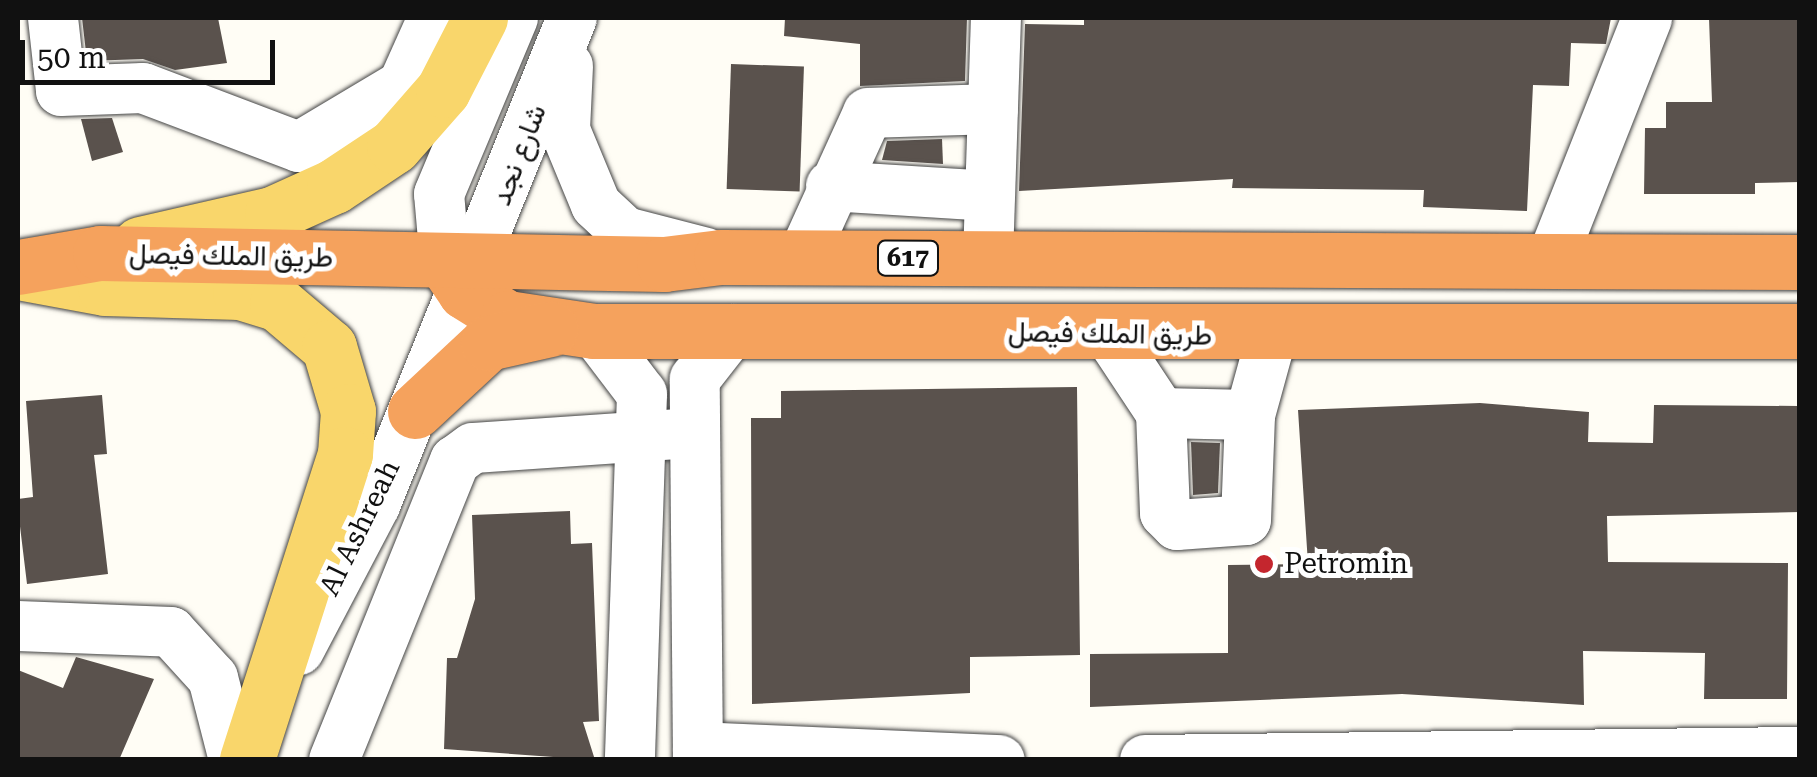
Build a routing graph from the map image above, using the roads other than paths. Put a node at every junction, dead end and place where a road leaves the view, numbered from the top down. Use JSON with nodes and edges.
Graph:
{"nodes":[{"id":1,"x":53,"y":18,"type":"edge"},
{"id":2,"x":433,"y":18,"type":"edge"},
{"id":3,"x":480,"y":18,"type":"edge"},
{"id":4,"x":513,"y":18,"type":"edge"},
{"id":5,"x":996,"y":18,"type":"edge"},
{"id":6,"x":1647,"y":18,"type":"edge"},
{"id":7,"x":571,"y":21,"type":"edge"},
{"id":8,"x":993,"y":109,"type":"junction"},
{"id":9,"x":831,"y":186,"type":"junction"},
{"id":10,"x":990,"y":196,"type":"junction"},
{"id":11,"x":100,"y":253,"type":"junction"},
{"id":12,"x":721,"y":257,"type":"junction"},
{"id":13,"x":802,"y":258,"type":"junction"},
{"id":14,"x":988,"y":258,"type":"junction"},
{"id":15,"x":1551,"y":261,"type":"junction"},
{"id":16,"x":1800,"y":262,"type":"edge"},
{"id":17,"x":18,"y":269,"type":"edge"},
{"id":18,"x":462,"y":272,"type":"junction"},
{"id":19,"x":572,"y":330,"type":"junction"},
{"id":20,"x":734,"y":330,"type":"junction"},
{"id":21,"x":1800,"y":332,"type":"edge"},
{"id":22,"x":1108,"y":334,"type":"junction"},
{"id":23,"x":1272,"y":336,"type":"junction"},
{"id":24,"x":416,"y":411,"type":"junction"},
{"id":25,"x":1160,"y":413,"type":"junction"},
{"id":26,"x":1250,"y":415,"type":"junction"},
{"id":27,"x":691,"y":433,"type":"junction"},
{"id":28,"x":640,"y":440,"type":"junction"},
{"id":29,"x":18,"y":626,"type":"edge"},
{"id":30,"x":274,"y":697,"type":"junction"},
{"id":31,"x":1800,"y":752,"type":"edge"},
{"id":32,"x":698,"y":753,"type":"edge"},
{"id":33,"x":1343,"y":758,"type":"edge"},
{"id":34,"x":234,"y":760,"type":"edge"},
{"id":35,"x":248,"y":760,"type":"edge"},
{"id":36,"x":334,"y":760,"type":"edge"},
{"id":37,"x":630,"y":760,"type":"edge"},
{"id":38,"x":1000,"y":760,"type":"edge"},
{"id":39,"x":1146,"y":760,"type":"edge"}],
"edges":[{"from":1,"to":2,"type":"street"},
{"from":3,"to":11,"type":"main road"},
{"from":4,"to":18,"type":"street","name":"شارع نجد"},
{"from":5,"to":8,"type":"street"},
{"from":6,"to":15,"type":"street"},
{"from":7,"to":12,"type":"street"},
{"from":7,"to":18,"type":"street","name":"شارع نجد"},
{"from":8,"to":9,"type":"street"},
{"from":8,"to":10,"type":"street"},
{"from":9,"to":10,"type":"street"},
{"from":9,"to":13,"type":"street"},
{"from":10,"to":14,"type":"street"},
{"from":11,"to":17,"type":"highway","name":"طريق الملك فيصل","number":"617"},
{"from":11,"to":18,"type":"highway","name":"طريق الملك فيصل","number":"617"},
{"from":12,"to":13,"type":"highway","name":"طريق الملك فيصل","number":"617"},
{"from":12,"to":18,"type":"highway","name":"طريق الملك فيصل","number":"617"},
{"from":13,"to":14,"type":"highway","name":"طريق الملك فيصل","number":"617"},
{"from":14,"to":15,"type":"highway","name":"طريق الملك فيصل","number":"617"},
{"from":15,"to":16,"type":"highway","name":"طريق الملك فيصل","number":"617"},
{"from":17,"to":30,"type":"main road"},
{"from":18,"to":19,"type":"highway","name":"طريق الملك فيصل"},
{"from":18,"to":24,"type":"street","name":"Al Ashreah"},
{"from":19,"to":20,"type":"highway","name":"طريق الملك فيصل"},
{"from":19,"to":24,"type":"highway"},
{"from":19,"to":28,"type":"street"},
{"from":20,"to":22,"type":"highway","name":"طريق الملك فيصل"},
{"from":20,"to":27,"type":"street"},
{"from":21,"to":23,"type":"highway","name":"طريق الملك فيصل"},
{"from":22,"to":23,"type":"highway","name":"طريق الملك فيصل"},
{"from":22,"to":25,"type":"street"},
{"from":23,"to":26,"type":"street"},
{"from":24,"to":30,"type":"street","name":"Al Ashreah"},
{"from":25,"to":26,"type":"street"},
{"from":25,"to":26,"type":"street"},
{"from":27,"to":28,"type":"street"},
{"from":27,"to":32,"type":"street"},
{"from":28,"to":36,"type":"street"},
{"from":28,"to":37,"type":"street"},
{"from":29,"to":34,"type":"street"},
{"from":30,"to":35,"type":"main road","name":"Al Ashreah"},
{"from":31,"to":33,"type":"street"},
{"from":32,"to":38,"type":"street"},
{"from":33,"to":39,"type":"street"}]}
